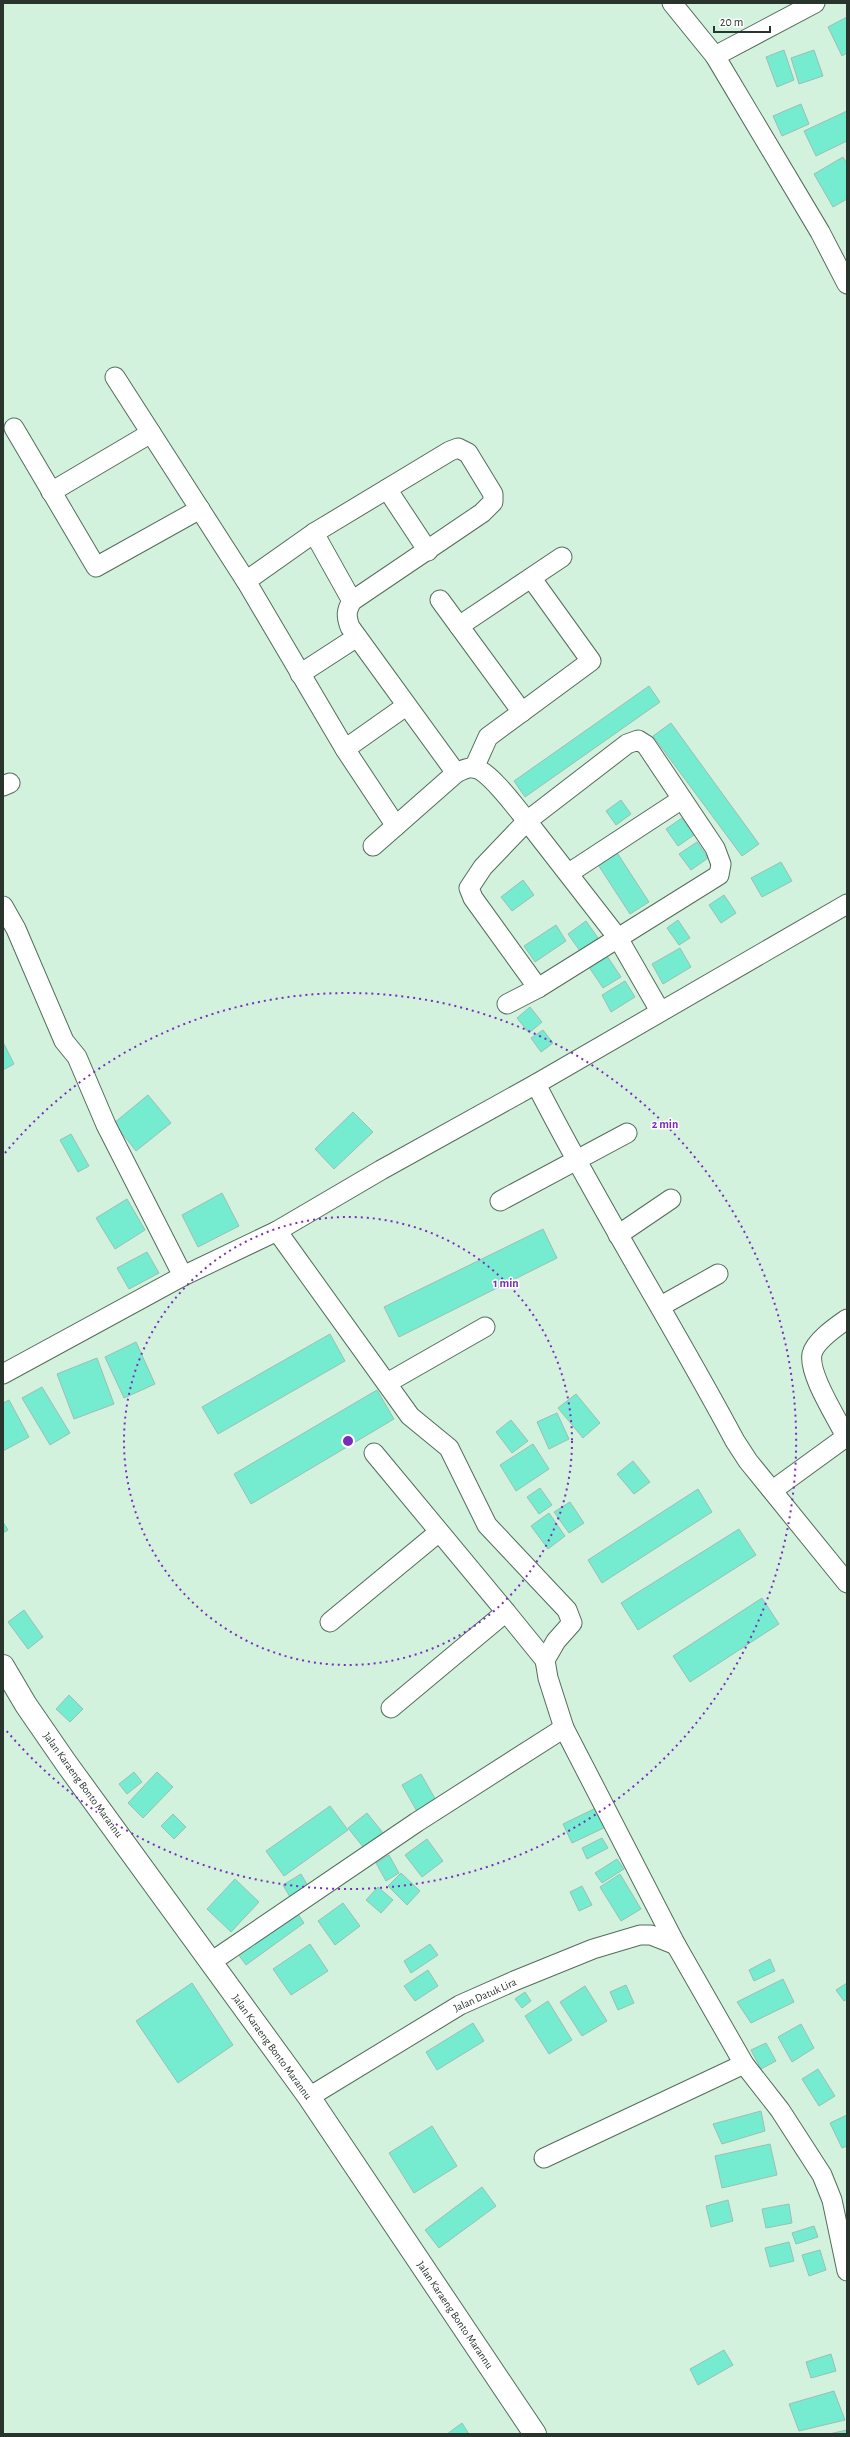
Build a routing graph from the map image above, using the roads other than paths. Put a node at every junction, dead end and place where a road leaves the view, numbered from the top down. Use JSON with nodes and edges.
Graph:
{"nodes":[{"id":1,"x":672,"y":3,"type":"edge"},
{"id":2,"x":815,"y":3,"type":"edge"},
{"id":3,"x":715,"y":56,"type":"junction"},
{"id":4,"x":847,"y":284,"type":"edge"},
{"id":5,"x":115,"y":377,"type":"dead end"},
{"id":6,"x":14,"y":428,"type":"dead end"},
{"id":7,"x":151,"y":433,"type":"junction"},
{"id":8,"x":386,"y":489,"type":"junction"},
{"id":9,"x":51,"y":492,"type":"junction"},
{"id":10,"x":200,"y":509,"type":"junction"},
{"id":11,"x":314,"y":533,"type":"junction"},
{"id":12,"x":428,"y":550,"type":"junction"},
{"id":13,"x":562,"y":557,"type":"dead end"},
{"id":14,"x":532,"y":579,"type":"junction"},
{"id":15,"x":246,"y":580,"type":"junction"},
{"id":16,"x":440,"y":600,"type":"dead end"},
{"id":17,"x":352,"y":601,"type":"junction"},
{"id":18,"x":459,"y":626,"type":"junction"},
{"id":19,"x":357,"y":637,"type":"junction"},
{"id":20,"x":300,"y":674,"type":"junction"},
{"id":21,"x":406,"y":706,"type":"junction"},
{"id":22,"x":522,"y":712,"type":"junction"},
{"id":23,"x":345,"y":749,"type":"junction"},
{"id":24,"x":465,"y":770,"type":"junction"},
{"id":25,"x":682,"y":799,"type":"junction"},
{"id":26,"x":527,"y":821,"type":"junction"},
{"id":27,"x":396,"y":826,"type":"junction"},
{"id":28,"x":373,"y":846,"type":"dead end"},
{"id":29,"x":569,"y":873,"type":"junction"},
{"id":30,"x":847,"y":904,"type":"edge"},
{"id":31,"x":3,"y":906,"type":"edge"},
{"id":32,"x":618,"y":938,"type":"junction"},
{"id":33,"x":538,"y":988,"type":"junction"},
{"id":34,"x":507,"y":1004,"type":"dead end"},
{"id":35,"x":660,"y":1011,"type":"junction"},
{"id":36,"x":536,"y":1084,"type":"junction"},
{"id":37,"x":627,"y":1133,"type":"dead end"},
{"id":38,"x":575,"y":1161,"type":"junction"},
{"id":39,"x":672,"y":1198,"type":"dead end"},
{"id":40,"x":500,"y":1201,"type":"dead end"},
{"id":41,"x":277,"y":1231,"type":"junction"},
{"id":42,"x":618,"y":1235,"type":"junction"},
{"id":43,"x":718,"y":1274,"type":"dead end"},
{"id":44,"x":183,"y":1276,"type":"junction"},
{"id":45,"x":661,"y":1306,"type":"junction"},
{"id":46,"x":847,"y":1319,"type":"edge"},
{"id":47,"x":485,"y":1327,"type":"dead end"},
{"id":48,"x":3,"y":1374,"type":"edge"},
{"id":49,"x":386,"y":1383,"type":"junction"},
{"id":50,"x":845,"y":1431,"type":"edge"},
{"id":51,"x":374,"y":1453,"type":"dead end"},
{"id":52,"x":772,"y":1490,"type":"junction"},
{"id":53,"x":439,"y":1532,"type":"junction"},
{"id":54,"x":847,"y":1583,"type":"edge"},
{"id":55,"x":506,"y":1612,"type":"junction"},
{"id":56,"x":330,"y":1622,"type":"dead end"},
{"id":57,"x":545,"y":1660,"type":"junction"},
{"id":58,"x":3,"y":1666,"type":"edge"},
{"id":59,"x":391,"y":1708,"type":"dead end"},
{"id":60,"x":564,"y":1728,"type":"junction"},
{"id":61,"x":676,"y":1945,"type":"junction"},
{"id":62,"x":211,"y":1962,"type":"junction"},
{"id":63,"x":744,"y":2064,"type":"junction"},
{"id":64,"x":308,"y":2097,"type":"junction"},
{"id":65,"x":544,"y":2158,"type":"dead end"},
{"id":66,"x":847,"y":2271,"type":"edge"},
{"id":67,"x":535,"y":2434,"type":"edge"}],
"edges":[{"from":1,"to":3,"type":"street"},
{"from":2,"to":3,"type":"street"},
{"from":3,"to":4,"type":"street"},
{"from":5,"to":7,"type":"street"},
{"from":6,"to":9,"type":"street"},
{"from":7,"to":9,"type":"street"},
{"from":7,"to":10,"type":"street"},
{"from":8,"to":11,"type":"street"},
{"from":8,"to":12,"type":"street"},
{"from":8,"to":12,"type":"street"},
{"from":9,"to":10,"type":"street"},
{"from":10,"to":15,"type":"street"},
{"from":11,"to":15,"type":"street"},
{"from":11,"to":17,"type":"street"},
{"from":12,"to":17,"type":"street"},
{"from":13,"to":14,"type":"street"},
{"from":14,"to":18,"type":"street"},
{"from":14,"to":22,"type":"street"},
{"from":15,"to":20,"type":"street"},
{"from":16,"to":18,"type":"street"},
{"from":17,"to":19,"type":"street"},
{"from":18,"to":22,"type":"street"},
{"from":19,"to":20,"type":"street"},
{"from":19,"to":21,"type":"street"},
{"from":20,"to":23,"type":"street"},
{"from":21,"to":23,"type":"street"},
{"from":21,"to":24,"type":"street"},
{"from":22,"to":24,"type":"street"},
{"from":23,"to":27,"type":"street"},
{"from":24,"to":26,"type":"street"},
{"from":24,"to":27,"type":"street"},
{"from":25,"to":26,"type":"street"},
{"from":25,"to":29,"type":"street"},
{"from":25,"to":32,"type":"street"},
{"from":26,"to":29,"type":"street"},
{"from":26,"to":33,"type":"street"},
{"from":27,"to":28,"type":"street"},
{"from":29,"to":32,"type":"street"},
{"from":30,"to":35,"type":"street"},
{"from":31,"to":44,"type":"street"},
{"from":32,"to":33,"type":"street"},
{"from":32,"to":35,"type":"street"},
{"from":33,"to":34,"type":"street"},
{"from":35,"to":36,"type":"street"},
{"from":36,"to":38,"type":"street"},
{"from":36,"to":41,"type":"street"},
{"from":37,"to":38,"type":"street"},
{"from":38,"to":40,"type":"street"},
{"from":38,"to":42,"type":"street"},
{"from":39,"to":42,"type":"street"},
{"from":41,"to":44,"type":"street"},
{"from":41,"to":49,"type":"street"},
{"from":42,"to":45,"type":"street"},
{"from":43,"to":45,"type":"street"},
{"from":44,"to":48,"type":"street"},
{"from":45,"to":52,"type":"street"},
{"from":46,"to":50,"type":"street"},
{"from":47,"to":49,"type":"street"},
{"from":49,"to":57,"type":"street"},
{"from":50,"to":52,"type":"street"},
{"from":51,"to":53,"type":"street"},
{"from":52,"to":54,"type":"street"},
{"from":53,"to":55,"type":"street"},
{"from":53,"to":56,"type":"street"},
{"from":55,"to":57,"type":"street"},
{"from":55,"to":59,"type":"street"},
{"from":57,"to":60,"type":"street"},
{"from":58,"to":62,"type":"main road","name":"Jalan Karaeng Bonto Marannu"},
{"from":60,"to":61,"type":"street"},
{"from":60,"to":62,"type":"street"},
{"from":61,"to":63,"type":"street"},
{"from":61,"to":64,"type":"street","name":"Jalan Datuk Lira"},
{"from":62,"to":64,"type":"main road","name":"Jalan Karaeng Bonto Marannu"},
{"from":63,"to":65,"type":"street"},
{"from":63,"to":66,"type":"street"},
{"from":64,"to":67,"type":"main road","name":"Jalan Karaeng Bonto Marannu"}]}
